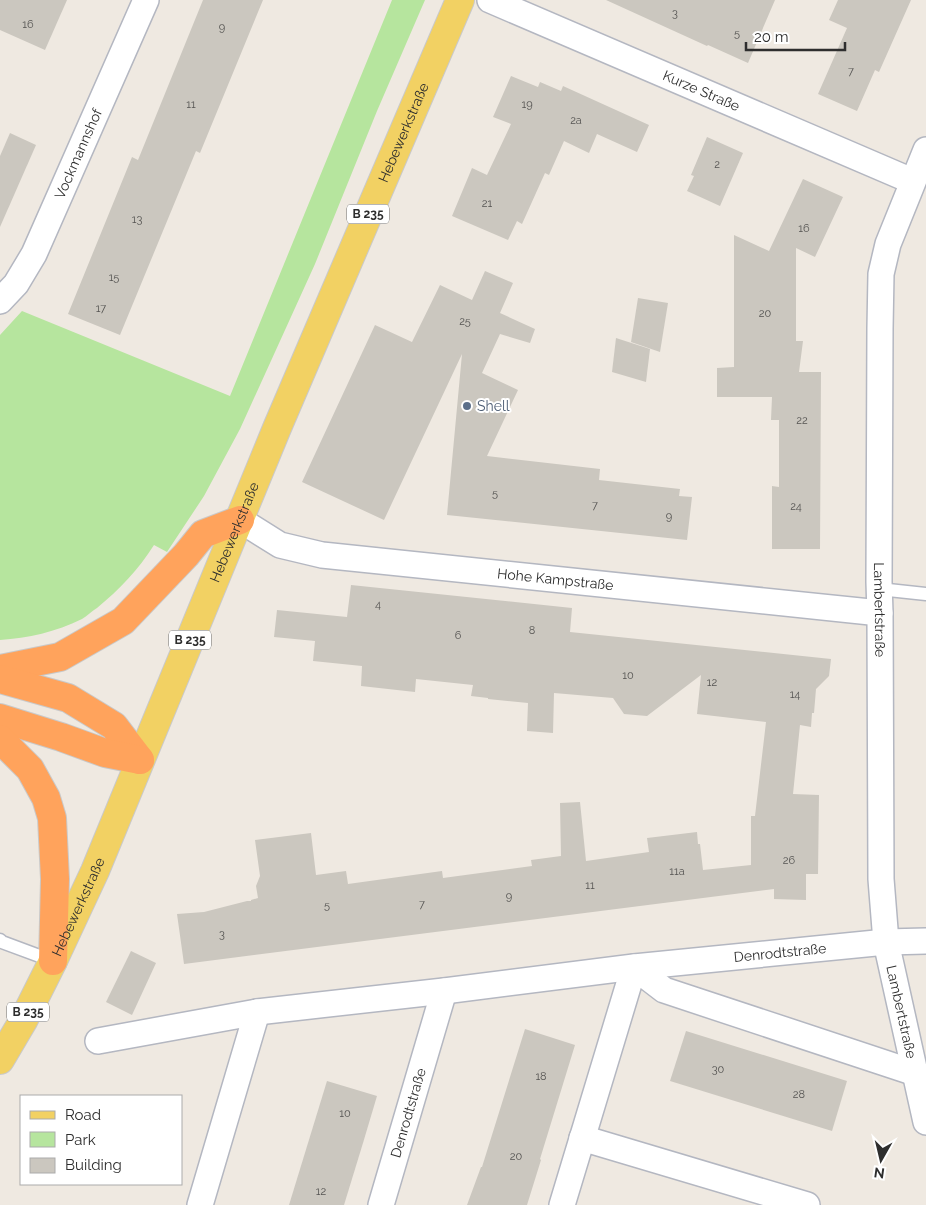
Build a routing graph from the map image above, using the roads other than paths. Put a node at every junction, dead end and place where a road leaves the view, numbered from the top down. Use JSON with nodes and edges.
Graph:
{"nodes":[{"id":1,"x":146,"y":0,"type":"edge"},
{"id":2,"x":460,"y":0,"type":"edge"},
{"id":3,"x":490,"y":0,"type":"edge"},
{"id":4,"x":926,"y":150,"type":"edge"},
{"id":5,"x":912,"y":181,"type":"junction"},
{"id":6,"x":0,"y":301,"type":"edge"},
{"id":7,"x":240,"y":520,"type":"junction"},
{"id":8,"x":879,"y":589,"type":"junction"},
{"id":9,"x":926,"y":594,"type":"edge"},
{"id":10,"x":880,"y":613,"type":"junction"},
{"id":11,"x":0,"y":669,"type":"edge"},
{"id":12,"x":0,"y":679,"type":"edge"},
{"id":13,"x":0,"y":718,"type":"edge"},
{"id":14,"x":0,"y":739,"type":"edge"},
{"id":15,"x":140,"y":760,"type":"junction"},
{"id":16,"x":0,"y":940,"type":"edge"},
{"id":17,"x":926,"y":941,"type":"edge"},
{"id":18,"x":886,"y":942,"type":"junction"},
{"id":19,"x":53,"y":962,"type":"junction"},
{"id":20,"x":634,"y":967,"type":"junction"},
{"id":21,"x":444,"y":991,"type":"junction"},
{"id":22,"x":257,"y":1012,"type":"junction"},
{"id":23,"x":98,"y":1041,"type":"dead end"},
{"id":24,"x":0,"y":1060,"type":"edge"},
{"id":25,"x":915,"y":1073,"type":"junction"},
{"id":26,"x":926,"y":1122,"type":"edge"},
{"id":27,"x":582,"y":1138,"type":"junction"},
{"id":28,"x":200,"y":1205,"type":"edge"},
{"id":29,"x":381,"y":1205,"type":"edge"},
{"id":30,"x":562,"y":1205,"type":"edge"},
{"id":31,"x":807,"y":1205,"type":"edge"}],
"edges":[{"from":1,"to":6,"type":"street","name":"Vockmannshof"},
{"from":2,"to":7,"type":"main road","name":"Hebewerkstraße","number":"B 235"},
{"from":3,"to":5,"type":"street","name":"Kurze Straße"},
{"from":4,"to":5,"type":"street","name":"Lambertstraße"},
{"from":5,"to":8,"type":"street","name":"Lambertstraße"},
{"from":7,"to":10,"type":"street","name":"Hohe Kampstraße"},
{"from":7,"to":11,"type":"highway"},
{"from":7,"to":15,"type":"main road","name":"Hebewerkstraße","number":"B 235"},
{"from":8,"to":9,"type":"lane"},
{"from":8,"to":10,"type":"street","name":"Lambertstraße"},
{"from":10,"to":18,"type":"street","name":"Lambertstraße"},
{"from":12,"to":15,"type":"highway"},
{"from":13,"to":15,"type":"highway"},
{"from":14,"to":19,"type":"highway"},
{"from":15,"to":19,"type":"main road","name":"Hebewerkstraße","number":"B 235"},
{"from":16,"to":19,"type":"lane"},
{"from":17,"to":18,"type":"street","name":"Denrodtstraße"},
{"from":18,"to":20,"type":"street","name":"Denrodtstraße"},
{"from":18,"to":25,"type":"street","name":"Lambertstraße"},
{"from":19,"to":24,"type":"main road","name":"Hebewerkstraße","number":"B 235"},
{"from":20,"to":21,"type":"street","name":"Denrodtstraße"},
{"from":20,"to":25,"type":"street","name":"Lambertstraße"},
{"from":20,"to":27,"type":"street"},
{"from":21,"to":22,"type":"street","name":"Denrodtstraße"},
{"from":21,"to":29,"type":"street","name":"Denrodtstraße"},
{"from":22,"to":23,"type":"street","name":"Denrodtstraße"},
{"from":22,"to":28,"type":"street"},
{"from":25,"to":26,"type":"street","name":"Lambertstraße"},
{"from":27,"to":30,"type":"street"},
{"from":27,"to":31,"type":"street"}]}
